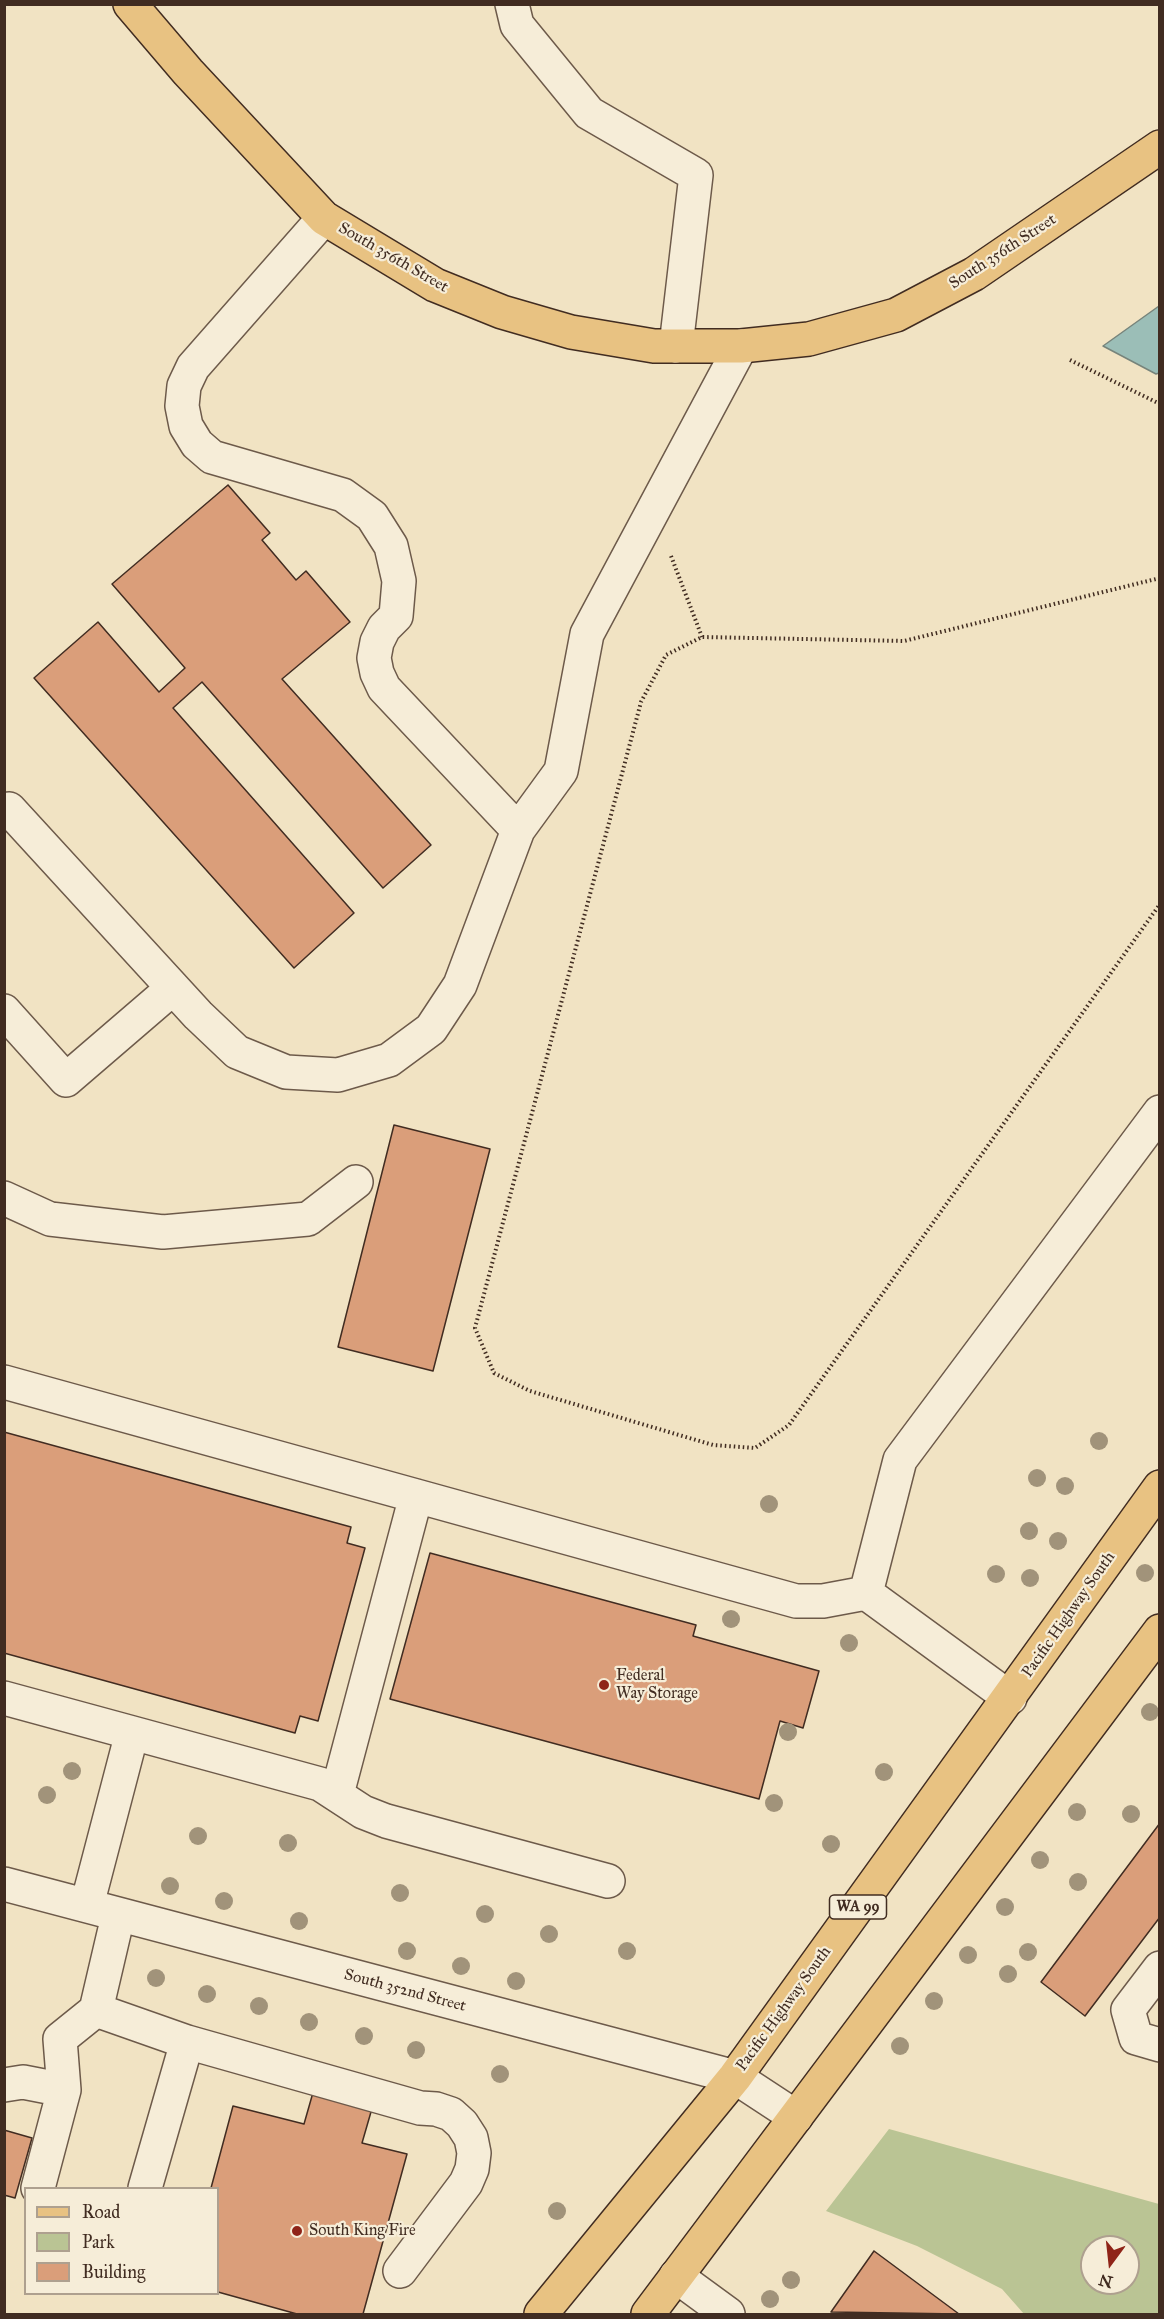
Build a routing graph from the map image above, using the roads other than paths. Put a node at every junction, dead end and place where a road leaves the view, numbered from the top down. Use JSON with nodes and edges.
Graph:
{"nodes":[{"id":1,"x":130,"y":4,"type":"edge"},
{"id":2,"x":512,"y":4,"type":"edge"},
{"id":3,"x":1160,"y":147,"type":"edge"},
{"id":4,"x":324,"y":218,"type":"junction"},
{"id":5,"x":676,"y":346,"type":"junction"},
{"id":6,"x":741,"y":346,"type":"junction"},
{"id":7,"x":9,"y":809,"type":"dead end"},
{"id":8,"x":518,"y":831,"type":"junction"},
{"id":9,"x":173,"y":988,"type":"junction"},
{"id":10,"x":4,"y":1011,"type":"edge"},
{"id":11,"x":1160,"y":1112,"type":"edge"},
{"id":12,"x":356,"y":1182,"type":"dead end"},
{"id":13,"x":4,"y":1198,"type":"edge"},
{"id":14,"x":4,"y":1382,"type":"edge"},
{"id":15,"x":1160,"y":1487,"type":"edge"},
{"id":16,"x":417,"y":1496,"type":"junction"},
{"id":17,"x":866,"y":1593,"type":"junction"},
{"id":18,"x":1160,"y":1631,"type":"edge"},
{"id":19,"x":4,"y":1698,"type":"edge"},
{"id":20,"x":1010,"y":1698,"type":"junction"},
{"id":21,"x":132,"y":1733,"type":"junction"},
{"id":22,"x":337,"y":1794,"type":"junction"},
{"id":23,"x":608,"y":1881,"type":"dead end"},
{"id":24,"x":4,"y":1884,"type":"edge"},
{"id":25,"x":87,"y":1905,"type":"junction"},
{"id":26,"x":118,"y":1916,"type":"junction"},
{"id":27,"x":1160,"y":1968,"type":"edge"},
{"id":28,"x":96,"y":2010,"type":"junction"},
{"id":29,"x":187,"y":2042,"type":"junction"},
{"id":30,"x":1160,"y":2045,"type":"edge"},
{"id":31,"x":735,"y":2077,"type":"junction"},
{"id":32,"x":4,"y":2085,"type":"edge"},
{"id":33,"x":64,"y":2090,"type":"junction"},
{"id":34,"x":796,"y":2117,"type":"junction"},
{"id":35,"x":38,"y":2187,"type":"edge"},
{"id":36,"x":145,"y":2187,"type":"edge"},
{"id":37,"x":400,"y":2271,"type":"dead end"},
{"id":38,"x":676,"y":2277,"type":"junction"},
{"id":39,"x":541,"y":2314,"type":"edge"},
{"id":40,"x":648,"y":2314,"type":"edge"},
{"id":41,"x":728,"y":2314,"type":"edge"}],
"edges":[{"from":1,"to":4,"type":"main road","name":"South 356th Street"},
{"from":2,"to":5,"type":"street"},
{"from":3,"to":6,"type":"main road","name":"South 356th Street"},
{"from":4,"to":5,"type":"main road","name":"South 356th Street"},
{"from":4,"to":8,"type":"street"},
{"from":5,"to":6,"type":"main road","name":"South 356th Street"},
{"from":6,"to":8,"type":"street"},
{"from":7,"to":9,"type":"street"},
{"from":8,"to":9,"type":"street"},
{"from":9,"to":10,"type":"street"},
{"from":11,"to":17,"type":"street"},
{"from":12,"to":13,"type":"street"},
{"from":14,"to":16,"type":"street"},
{"from":15,"to":20,"type":"main road","name":"Pacific Highway South","number":"WA 99"},
{"from":16,"to":17,"type":"street"},
{"from":16,"to":22,"type":"street"},
{"from":17,"to":20,"type":"street"},
{"from":18,"to":34,"type":"main road"},
{"from":19,"to":21,"type":"street"},
{"from":20,"to":31,"type":"main road","name":"Pacific Highway South","number":"WA 99"},
{"from":21,"to":22,"type":"street"},
{"from":21,"to":25,"type":"street"},
{"from":22,"to":23,"type":"street"},
{"from":24,"to":25,"type":"street","name":"South 352nd Street"},
{"from":25,"to":26,"type":"street","name":"South 352nd Street"},
{"from":26,"to":28,"type":"street"},
{"from":26,"to":31,"type":"street","name":"South 352nd Street"},
{"from":27,"to":30,"type":"street"},
{"from":28,"to":29,"type":"street"},
{"from":28,"to":33,"type":"street"},
{"from":29,"to":36,"type":"street"},
{"from":29,"to":37,"type":"street"},
{"from":31,"to":34,"type":"street","name":"South 352nd Street"},
{"from":31,"to":39,"type":"main road","name":"Pacific Highway South","number":"WA 99"},
{"from":32,"to":33,"type":"street"},
{"from":33,"to":35,"type":"street"},
{"from":34,"to":38,"type":"main road"},
{"from":38,"to":40,"type":"main road"},
{"from":38,"to":41,"type":"street"}]}
